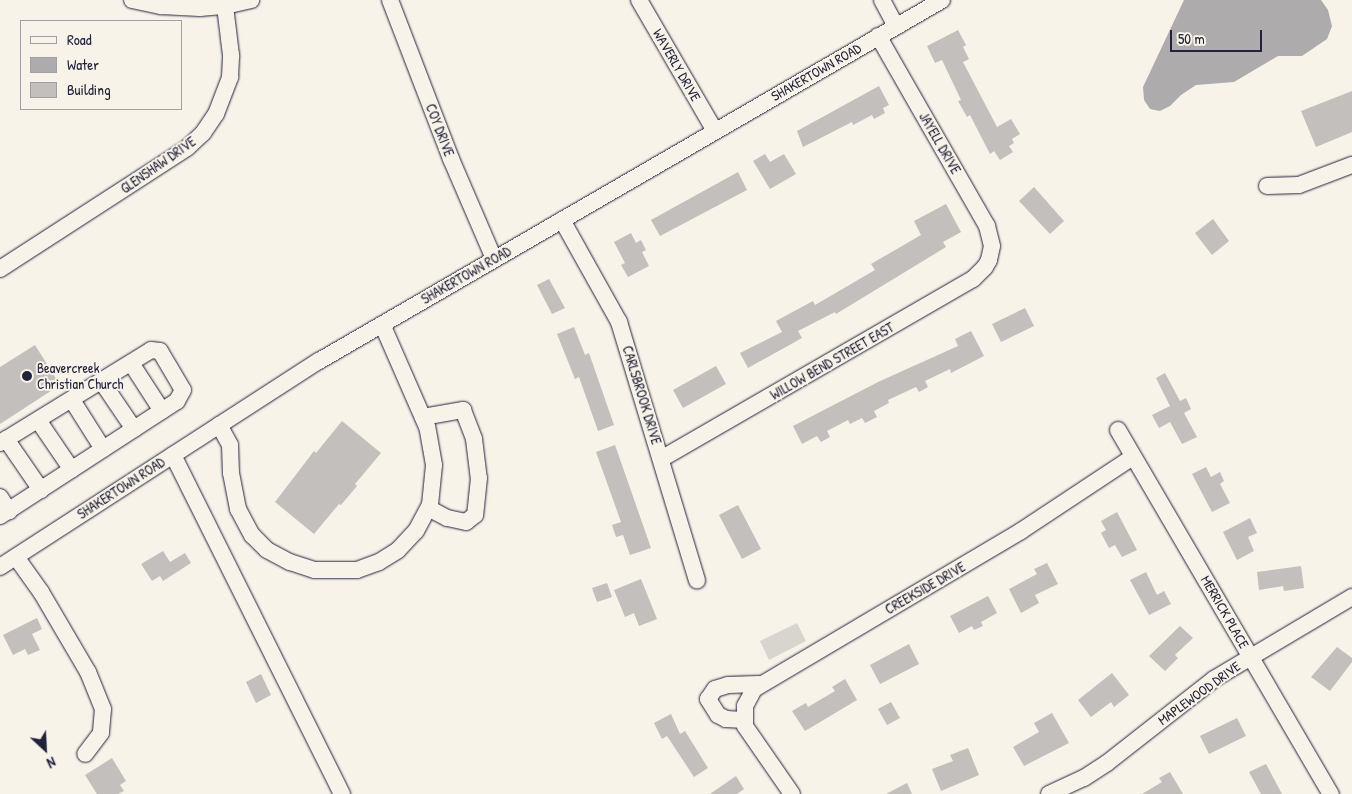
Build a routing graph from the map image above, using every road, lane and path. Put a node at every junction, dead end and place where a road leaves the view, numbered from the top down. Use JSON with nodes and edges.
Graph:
{"nodes":[{"id":1,"x":132,"y":0,"type":"edge"},
{"id":2,"x":251,"y":0,"type":"edge"},
{"id":3,"x":390,"y":0,"type":"edge"},
{"id":4,"x":639,"y":0,"type":"edge"},
{"id":5,"x":882,"y":0,"type":"edge"},
{"id":6,"x":942,"y":0,"type":"edge"},
{"id":7,"x":225,"y":6,"type":"junction"},
{"id":8,"x":896,"y":26,"type":"junction"},
{"id":9,"x":878,"y":36,"type":"junction"},
{"id":10,"x":715,"y":131,"type":"junction"},
{"id":11,"x":1352,"y":165,"type":"edge"},
{"id":12,"x":1267,"y":186,"type":"dead end"},
{"id":13,"x":562,"y":220,"type":"junction"},
{"id":14,"x":991,"y":252,"type":"joint"},
{"id":15,"x":494,"y":259,"type":"junction"},
{"id":16,"x":0,"y":269,"type":"edge"},
{"id":17,"x":382,"y":324,"type":"junction"},
{"id":18,"x":131,"y":363,"type":"junction"},
{"id":19,"x":102,"y":382,"type":"junction"},
{"id":20,"x":72,"y":400,"type":"junction"},
{"id":21,"x":162,"y":411,"type":"junction"},
{"id":22,"x":423,"y":417,"type":"junction"},
{"id":23,"x":38,"y":420,"type":"junction"},
{"id":24,"x":219,"y":425,"type":"junction"},
{"id":25,"x":134,"y":429,"type":"junction"},
{"id":26,"x":1118,"y":430,"type":"dead end"},
{"id":27,"x":3,"y":441,"type":"edge"},
{"id":28,"x":103,"y":450,"type":"junction"},
{"id":29,"x":173,"y":455,"type":"junction"},
{"id":30,"x":1133,"y":457,"type":"junction"},
{"id":31,"x":661,"y":459,"type":"junction"},
{"id":32,"x":72,"y":470,"type":"junction"},
{"id":33,"x":40,"y":490,"type":"junction"},
{"id":34,"x":3,"y":508,"type":"edge"},
{"id":35,"x":428,"y":508,"type":"junction"},
{"id":36,"x":16,"y":557,"type":"junction"},
{"id":37,"x":0,"y":566,"type":"edge"},
{"id":38,"x":697,"y":580,"type":"dead end"},
{"id":39,"x":1352,"y":597,"type":"edge"},
{"id":40,"x":1250,"y":656,"type":"junction"},
{"id":41,"x":759,"y":684,"type":"junction"},
{"id":42,"x":746,"y":726,"type":"junction"},
{"id":43,"x":85,"y":754,"type":"dead end"},
{"id":44,"x":342,"y":794,"type":"edge"},
{"id":45,"x":792,"y":794,"type":"edge"},
{"id":46,"x":1049,"y":794,"type":"edge"},
{"id":47,"x":1331,"y":794,"type":"edge"}],
"edges":[{"from":1,"to":7,"type":"street"},
{"from":2,"to":7,"type":"street"},
{"from":3,"to":15,"type":"street","name":"COY DRIVE"},
{"from":4,"to":10,"type":"street","name":"WAVERLY DRIVE"},
{"from":5,"to":8,"type":"street"},
{"from":6,"to":8,"type":"street","name":"SHAKERTOWN ROAD"},
{"from":7,"to":16,"type":"street","name":"GLENSHAW DRIVE"},
{"from":8,"to":9,"type":"street","name":"SHAKERTOWN ROAD"},
{"from":9,"to":10,"type":"street","name":"SHAKERTOWN ROAD"},
{"from":9,"to":14,"type":"street","name":"JAYELL DRIVE"},
{"from":10,"to":13,"type":"street","name":"SHAKERTOWN ROAD"},
{"from":11,"to":12,"type":"street"},
{"from":13,"to":15,"type":"street","name":"SHAKERTOWN ROAD"},
{"from":13,"to":31,"type":"street","name":"CARLSBROOK DRIVE"},
{"from":14,"to":31,"type":"street","name":"WILLOW BEND STREET EAST"},
{"from":15,"to":17,"type":"street","name":"SHAKERTOWN ROAD"},
{"from":17,"to":22,"type":"street"},
{"from":17,"to":24,"type":"street","name":"SHAKERTOWN ROAD"},
{"from":18,"to":19,"type":"street"},
{"from":18,"to":21,"type":"street"},
{"from":18,"to":21,"type":"street"},
{"from":19,"to":20,"type":"street"},
{"from":19,"to":25,"type":"street"},
{"from":20,"to":23,"type":"street"},
{"from":20,"to":28,"type":"street"},
{"from":21,"to":25,"type":"street"},
{"from":22,"to":35,"type":"street"},
{"from":22,"to":35,"type":"street"},
{"from":23,"to":27,"type":"street"},
{"from":23,"to":32,"type":"street"},
{"from":24,"to":29,"type":"street","name":"SHAKERTOWN ROAD"},
{"from":24,"to":35,"type":"street"},
{"from":25,"to":28,"type":"street"},
{"from":26,"to":30,"type":"street","name":"MERRICK PLACE"},
{"from":27,"to":33,"type":"street"},
{"from":28,"to":32,"type":"street"},
{"from":29,"to":36,"type":"street","name":"SHAKERTOWN ROAD"},
{"from":29,"to":44,"type":"street"},
{"from":30,"to":40,"type":"street","name":"MERRICK PLACE"},
{"from":30,"to":41,"type":"street","name":"CREEKSIDE DRIVE"},
{"from":31,"to":38,"type":"street","name":"CARLSBROOK DRIVE"},
{"from":32,"to":33,"type":"street"},
{"from":33,"to":34,"type":"street"},
{"from":36,"to":37,"type":"street","name":"SHAKERTOWN ROAD"},
{"from":36,"to":43,"type":"street"},
{"from":39,"to":40,"type":"street","name":"MAPLEWOOD DRIVE"},
{"from":40,"to":46,"type":"street","name":"MAPLEWOOD DRIVE"},
{"from":40,"to":47,"type":"street","name":"MERRICK PLACE"},
{"from":41,"to":42,"type":"street","name":"CREEKSIDE DRIVE"},
{"from":41,"to":42,"type":"street"},
{"from":42,"to":45,"type":"street"}]}
